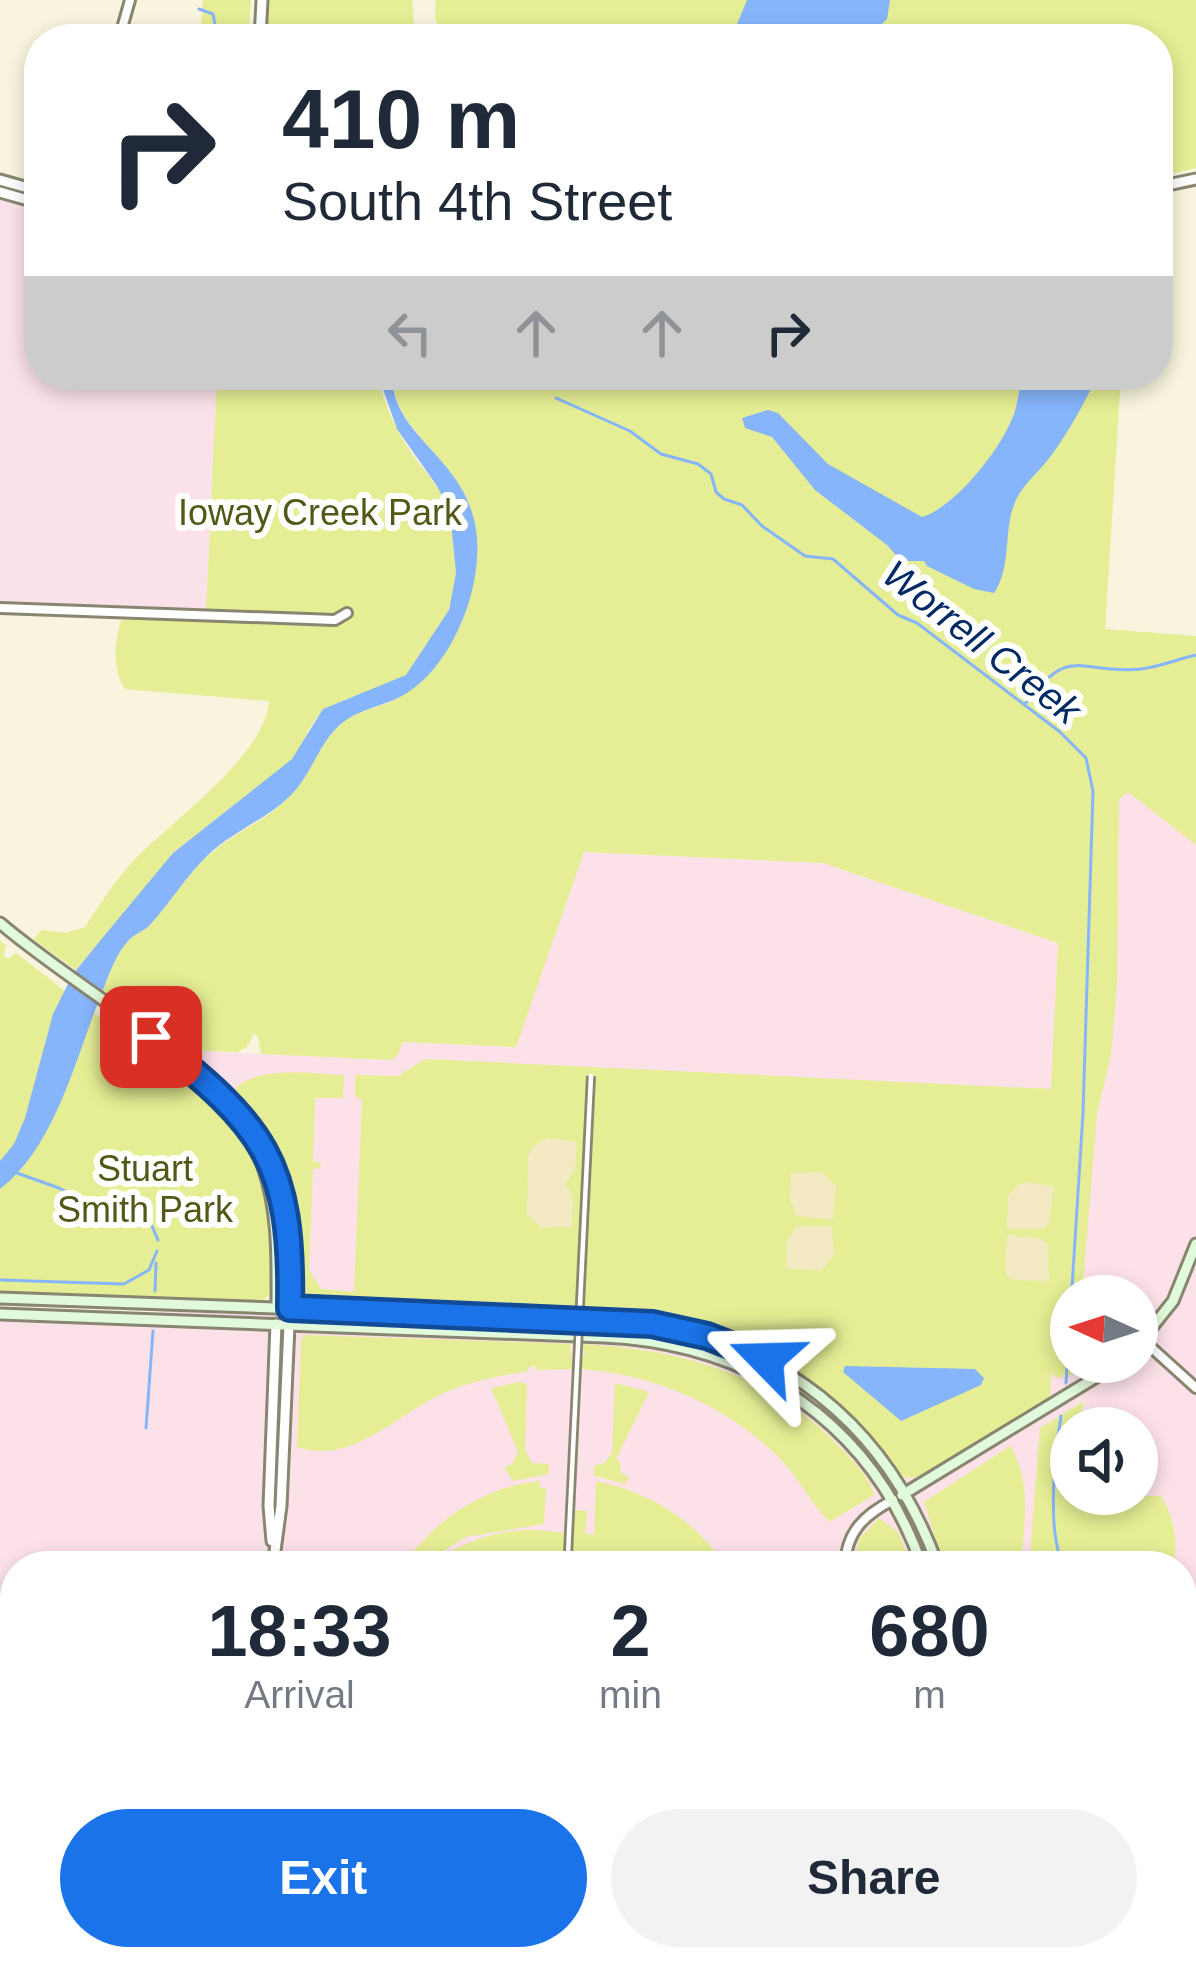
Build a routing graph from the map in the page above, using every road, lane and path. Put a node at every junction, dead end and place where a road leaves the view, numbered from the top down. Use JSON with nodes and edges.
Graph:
{"nodes":[{"id":1,"x":0,"y":608,"type":"edge"},
{"id":2,"x":347,"y":613,"type":"dead end"},
{"id":3,"x":0,"y":923,"type":"edge"},
{"id":4,"x":591,"y":1063,"type":"dead end"},
{"id":5,"x":236,"y":1111,"type":"junction"},
{"id":6,"x":1196,"y":1244,"type":"edge"},
{"id":7,"x":0,"y":1298,"type":"edge"},
{"id":8,"x":277,"y":1307,"type":"junction"},
{"id":9,"x":290,"y":1308,"type":"junction"},
{"id":10,"x":0,"y":1314,"type":"edge"},
{"id":11,"x":1158,"y":1319,"type":"edge"},
{"id":12,"x":276,"y":1324,"type":"junction"},
{"id":13,"x":289,"y":1325,"type":"junction"},
{"id":14,"x":1158,"y":1357,"type":"edge"},
{"id":15,"x":1086,"y":1383,"type":"edge"},
{"id":16,"x":1196,"y":1388,"type":"edge"},
{"id":17,"x":906,"y":1493,"type":"junction"},
{"id":18,"x":892,"y":1500,"type":"junction"},
{"id":19,"x":272,"y":1551,"type":"edge"},
{"id":20,"x":275,"y":1551,"type":"edge"},
{"id":21,"x":568,"y":1551,"type":"edge"},
{"id":22,"x":846,"y":1551,"type":"edge"},
{"id":23,"x":915,"y":1551,"type":"edge"},
{"id":24,"x":931,"y":1551,"type":"edge"}],
"edges":[{"from":1,"to":2,"type":"street"},
{"from":3,"to":5,"type":"main road"},
{"from":4,"to":21,"type":"street","bridge":true},
{"from":5,"to":8,"type":"main road"},
{"from":5,"to":9,"type":"main road"},
{"from":6,"to":11,"type":"main road"},
{"from":7,"to":8,"type":"main road"},
{"from":8,"to":9,"type":"main road"},
{"from":8,"to":12,"type":"main road"},
{"from":9,"to":13,"type":"main road"},
{"from":9,"to":17,"type":"main road"},
{"from":10,"to":12,"type":"main road"},
{"from":12,"to":13,"type":"main road"},
{"from":12,"to":19,"type":"street"},
{"from":13,"to":18,"type":"main road"},
{"from":13,"to":20,"type":"street"},
{"from":14,"to":16,"type":"street"},
{"from":15,"to":17,"type":"main road"},
{"from":17,"to":18,"type":"main road"},
{"from":17,"to":24,"type":"main road"},
{"from":18,"to":22,"type":"street"},
{"from":18,"to":23,"type":"main road"}]}
